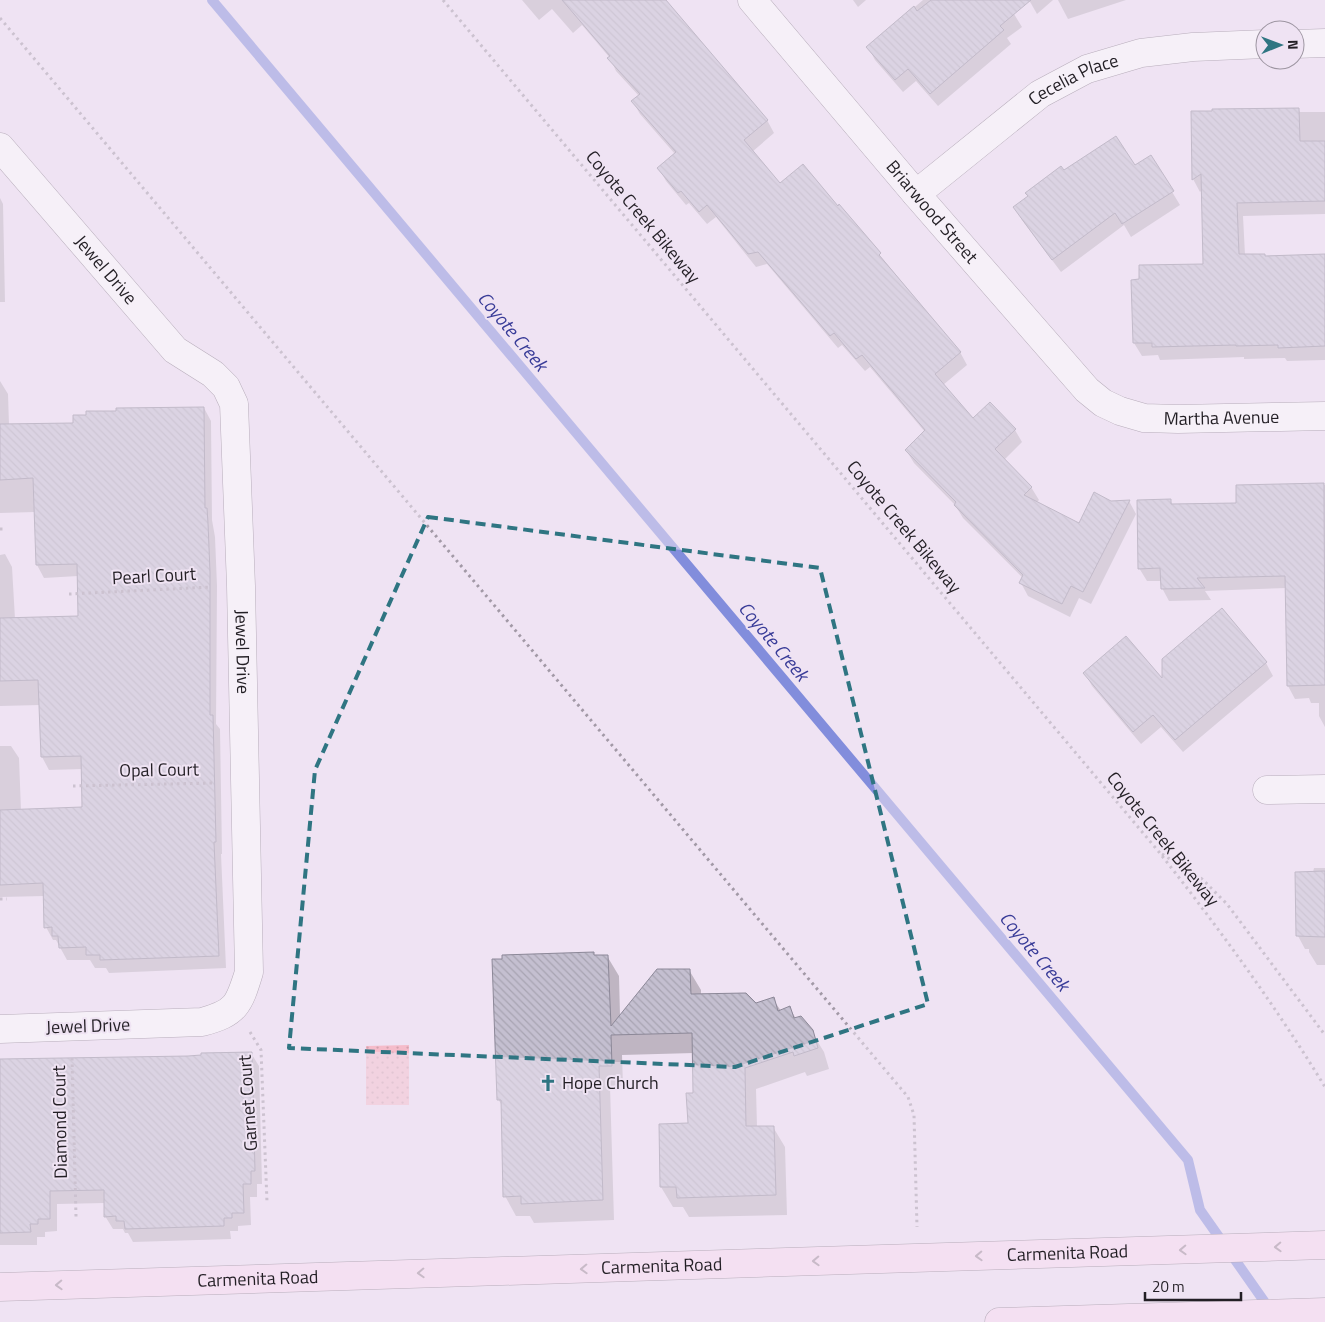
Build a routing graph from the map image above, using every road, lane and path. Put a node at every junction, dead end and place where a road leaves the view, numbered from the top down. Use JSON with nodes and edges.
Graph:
{"nodes":[{"id":1,"x":443,"y":0,"type":"edge"},
{"id":2,"x":752,"y":0,"type":"edge"},
{"id":3,"x":0,"y":18,"type":"edge"},
{"id":4,"x":1325,"y":43,"type":"edge"},
{"id":5,"x":1255,"y":44,"type":"edge"},
{"id":6,"x":1305,"y":44,"type":"edge"},
{"id":7,"x":0,"y":148,"type":"edge"},
{"id":8,"x":916,"y":194,"type":"junction"},
{"id":9,"x":1120,"y":412,"type":"joint"},
{"id":10,"x":1325,"y":416,"type":"edge"},
{"id":11,"x":241,"y":586,"type":"junction"},
{"id":12,"x":69,"y":594,"type":"dead end"},
{"id":13,"x":246,"y":782,"type":"junction"},
{"id":14,"x":73,"y":786,"type":"dead end"},
{"id":15,"x":1325,"y":789,"type":"edge"},
{"id":16,"x":1267,"y":790,"type":"dead end"},
{"id":17,"x":1159,"y":852,"type":"junction"},
{"id":18,"x":0,"y":899,"type":"edge"},
{"id":19,"x":7,"y":899,"type":"dead end"},
{"id":20,"x":234,"y":1009,"type":"junction"},
{"id":21,"x":71,"y":1027,"type":"junction"},
{"id":22,"x":0,"y":1029,"type":"edge"},
{"id":23,"x":1325,"y":1035,"type":"edge"},
{"id":24,"x":1325,"y":1086,"type":"edge"},
{"id":25,"x":267,"y":1202,"type":"dead end"},
{"id":26,"x":76,"y":1217,"type":"dead end"},
{"id":27,"x":1325,"y":1245,"type":"edge"},
{"id":28,"x":917,"y":1258,"type":"junction"},
{"id":29,"x":0,"y":1287,"type":"edge"},
{"id":30,"x":1325,"y":1312,"type":"edge"},
{"id":31,"x":999,"y":1322,"type":"edge"}],
"edges":[{"from":1,"to":17,"type":"path","name":"Coyote Creek Bikeway"},
{"from":2,"to":8,"type":"street","name":"Briarwood Street"},
{"from":3,"to":28,"type":"path"},
{"from":4,"to":6,"type":"street"},
{"from":5,"to":8,"type":"street","name":"Cecelia Place"},
{"from":7,"to":11,"type":"street","name":"Jewel Drive"},
{"from":8,"to":9,"type":"street","name":"Briarwood Street"},
{"from":9,"to":10,"type":"street","name":"Martha Avenue"},
{"from":11,"to":12,"type":"path","name":"Pearl Court"},
{"from":11,"to":13,"type":"street","name":"Jewel Drive"},
{"from":13,"to":14,"type":"path","name":"Opal Court"},
{"from":13,"to":20,"type":"street","name":"Jewel Drive"},
{"from":15,"to":16,"type":"street"},
{"from":17,"to":23,"type":"path"},
{"from":17,"to":24,"type":"path","name":"Coyote Creek Bikeway"},
{"from":18,"to":19,"type":"path"},
{"from":20,"to":21,"type":"street","name":"Jewel Drive"},
{"from":20,"to":25,"type":"path","name":"Garnet Court"},
{"from":21,"to":22,"type":"street","name":"Jewel Drive"},
{"from":21,"to":26,"type":"path","name":"Diamond Court"},
{"from":27,"to":28,"type":"main road","name":"Carmenita Road","one_way":true},
{"from":28,"to":29,"type":"main road","name":"Carmenita Road","one_way":true},
{"from":30,"to":31,"type":"main road"}]}
